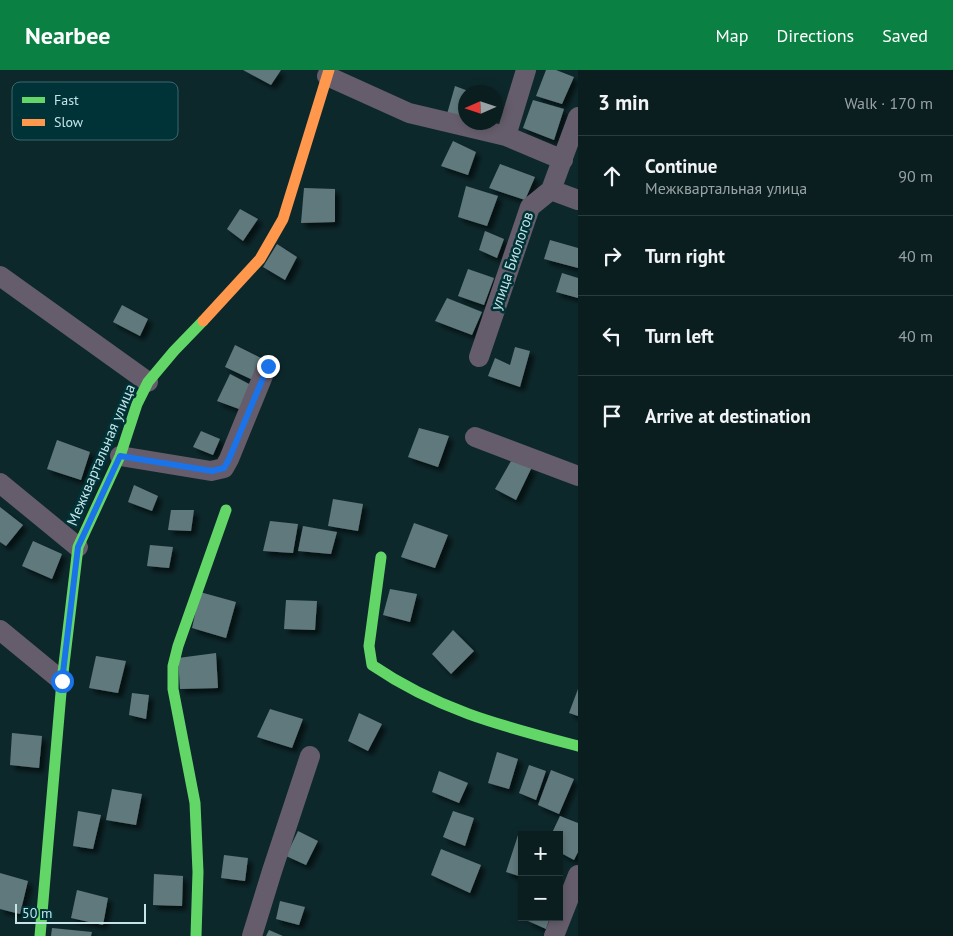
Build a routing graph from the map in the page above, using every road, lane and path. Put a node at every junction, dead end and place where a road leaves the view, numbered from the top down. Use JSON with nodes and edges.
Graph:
{"nodes":[{"id":1,"x":526,"y":70,"type":"edge"},
{"id":2,"x":328,"y":73,"type":"edge"},
{"id":3,"x":578,"y":117,"type":"edge"},
{"id":4,"x":506,"y":136,"type":"junction"},
{"id":5,"x":563,"y":160,"type":"junction"},
{"id":6,"x":551,"y":190,"type":"junction"},
{"id":7,"x":578,"y":200,"type":"edge"},
{"id":8,"x":0,"y":276,"type":"edge"},
{"id":9,"x":479,"y":357,"type":"dead end"},
{"id":10,"x":268,"y":366,"type":"dead end"},
{"id":11,"x":148,"y":382,"type":"junction"},
{"id":12,"x":475,"y":437,"type":"dead end"},
{"id":13,"x":120,"y":456,"type":"junction"},
{"id":14,"x":578,"y":476,"type":"edge"},
{"id":15,"x":0,"y":483,"type":"edge"},
{"id":16,"x":226,"y":510,"type":"dead end"},
{"id":17,"x":78,"y":547,"type":"junction"},
{"id":18,"x":381,"y":556,"type":"dead end"},
{"id":19,"x":0,"y":630,"type":"edge"},
{"id":20,"x":62,"y":681,"type":"junction"},
{"id":21,"x":578,"y":746,"type":"edge"},
{"id":22,"x":310,"y":756,"type":"dead end"},
{"id":23,"x":575,"y":888,"type":"edge"},
{"id":24,"x":40,"y":936,"type":"edge"},
{"id":25,"x":196,"y":936,"type":"edge"},
{"id":26,"x":252,"y":936,"type":"edge"},
{"id":27,"x":554,"y":936,"type":"edge"}],
"edges":[{"from":1,"to":4,"type":"street"},
{"from":2,"to":4,"type":"street"},
{"from":2,"to":11,"type":"street","name":"Межквартальная улица"},
{"from":3,"to":5,"type":"street","name":"улица Биологов"},
{"from":4,"to":5,"type":"street"},
{"from":5,"to":6,"type":"street","name":"улица Биологов"},
{"from":6,"to":7,"type":"street"},
{"from":6,"to":9,"type":"street","name":"улица Биологов"},
{"from":8,"to":11,"type":"street"},
{"from":10,"to":13,"type":"street"},
{"from":11,"to":13,"type":"street","name":"Межквартальная улица"},
{"from":12,"to":14,"type":"street"},
{"from":13,"to":17,"type":"street","name":"Межквартальная улица"},
{"from":15,"to":17,"type":"street"},
{"from":16,"to":25,"type":"street"},
{"from":17,"to":20,"type":"street","name":"Межквартальная улица"},
{"from":18,"to":21,"type":"street"},
{"from":19,"to":20,"type":"street"},
{"from":20,"to":24,"type":"street","name":"Межквартальная улица"},
{"from":22,"to":26,"type":"street"},
{"from":23,"to":27,"type":"street"}]}
